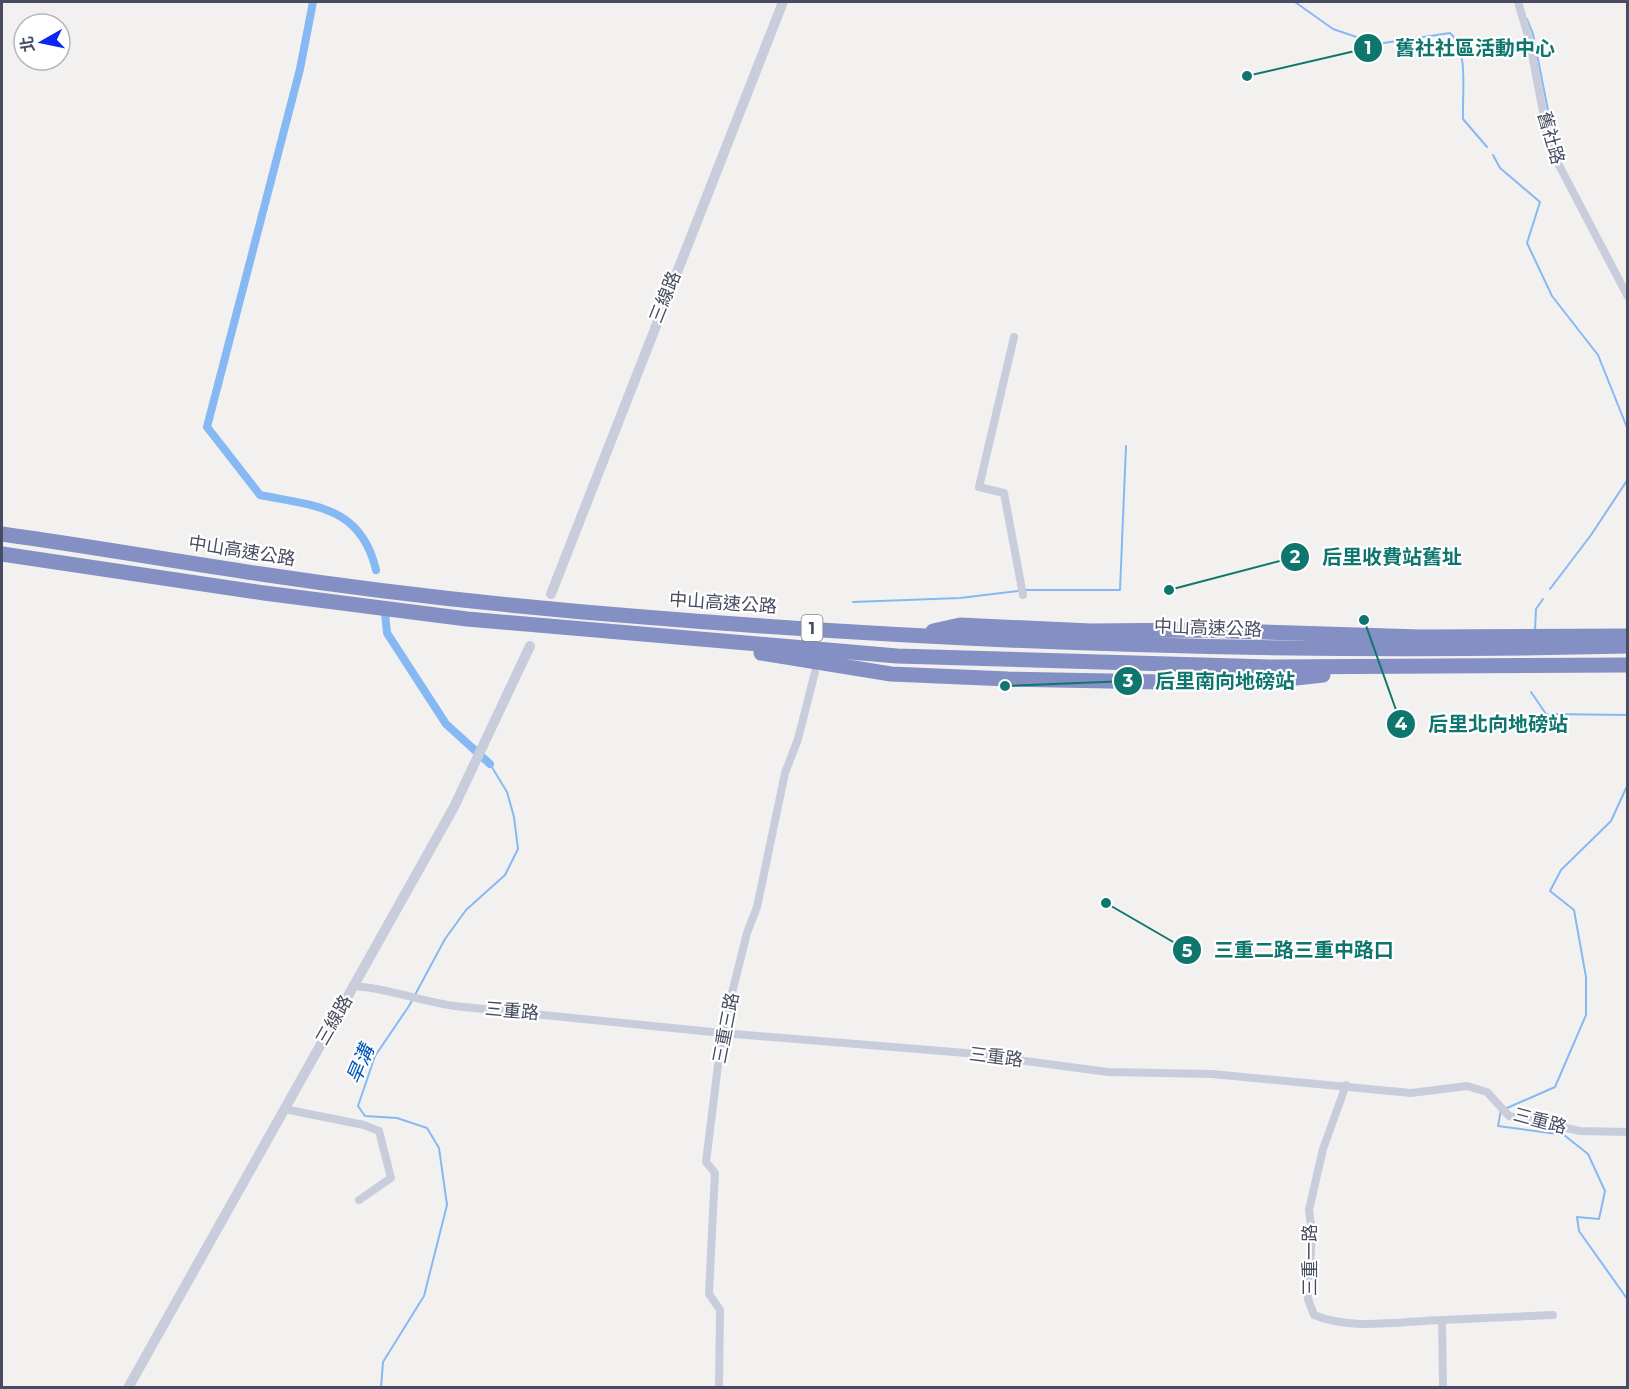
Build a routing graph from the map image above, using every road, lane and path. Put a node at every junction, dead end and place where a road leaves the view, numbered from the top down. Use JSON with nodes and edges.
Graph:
{"nodes":[{"id":1,"x":783,"y":2,"type":"edge"},
{"id":2,"x":1518,"y":2,"type":"edge"},
{"id":3,"x":1628,"y":297,"type":"edge"},
{"id":4,"x":1014,"y":337,"type":"dead end"},
{"id":5,"x":2,"y":534,"type":"edge"},
{"id":6,"x":2,"y":554,"type":"edge"},
{"id":7,"x":551,"y":594,"type":"dead end"},
{"id":8,"x":1023,"y":595,"type":"dead end"},
{"id":9,"x":912,"y":636,"type":"junction"},
{"id":10,"x":1628,"y":636,"type":"edge"},
{"id":11,"x":530,"y":646,"type":"dead end"},
{"id":12,"x":1628,"y":646,"type":"edge"},
{"id":13,"x":1628,"y":665,"type":"edge"},
{"id":14,"x":815,"y":672,"type":"dead end"},
{"id":15,"x":353,"y":986,"type":"junction"},
{"id":16,"x":722,"y":1033,"type":"junction"},
{"id":17,"x":1346,"y":1085,"type":"junction"},
{"id":18,"x":284,"y":1109,"type":"junction"},
{"id":19,"x":1628,"y":1132,"type":"edge"},
{"id":20,"x":358,"y":1200,"type":"dead end"},
{"id":21,"x":1553,"y":1315,"type":"dead end"},
{"id":22,"x":1442,"y":1320,"type":"junction"},
{"id":23,"x":128,"y":1388,"type":"edge"},
{"id":24,"x":719,"y":1388,"type":"edge"},
{"id":25,"x":1443,"y":1388,"type":"edge"}],
"edges":[{"from":1,"to":7,"type":"street","name":"三線路"},
{"from":2,"to":3,"type":"street","name":"舊社路"},
{"from":4,"to":8,"type":"street"},
{"from":5,"to":9,"type":"highway","name":"中山高速公路","number":"1"},
{"from":6,"to":13,"type":"highway","name":"中山高速公路","number":"1"},
{"from":9,"to":10,"type":"highway"},
{"from":9,"to":12,"type":"highway","name":"中山高速公路","number":"1"},
{"from":11,"to":15,"type":"street","name":"三線路"},
{"from":14,"to":16,"type":"street","name":"三重三路"},
{"from":15,"to":16,"type":"street","name":"三重路"},
{"from":15,"to":18,"type":"street","name":"三線路"},
{"from":16,"to":17,"type":"street","name":"三重路"},
{"from":16,"to":24,"type":"street","name":"三重三路"},
{"from":17,"to":19,"type":"street","name":"三重路"},
{"from":17,"to":22,"type":"street","name":"三重一路"},
{"from":18,"to":20,"type":"street"},
{"from":18,"to":23,"type":"street","name":"三線路"},
{"from":21,"to":22,"type":"street"},
{"from":22,"to":25,"type":"street"}]}
